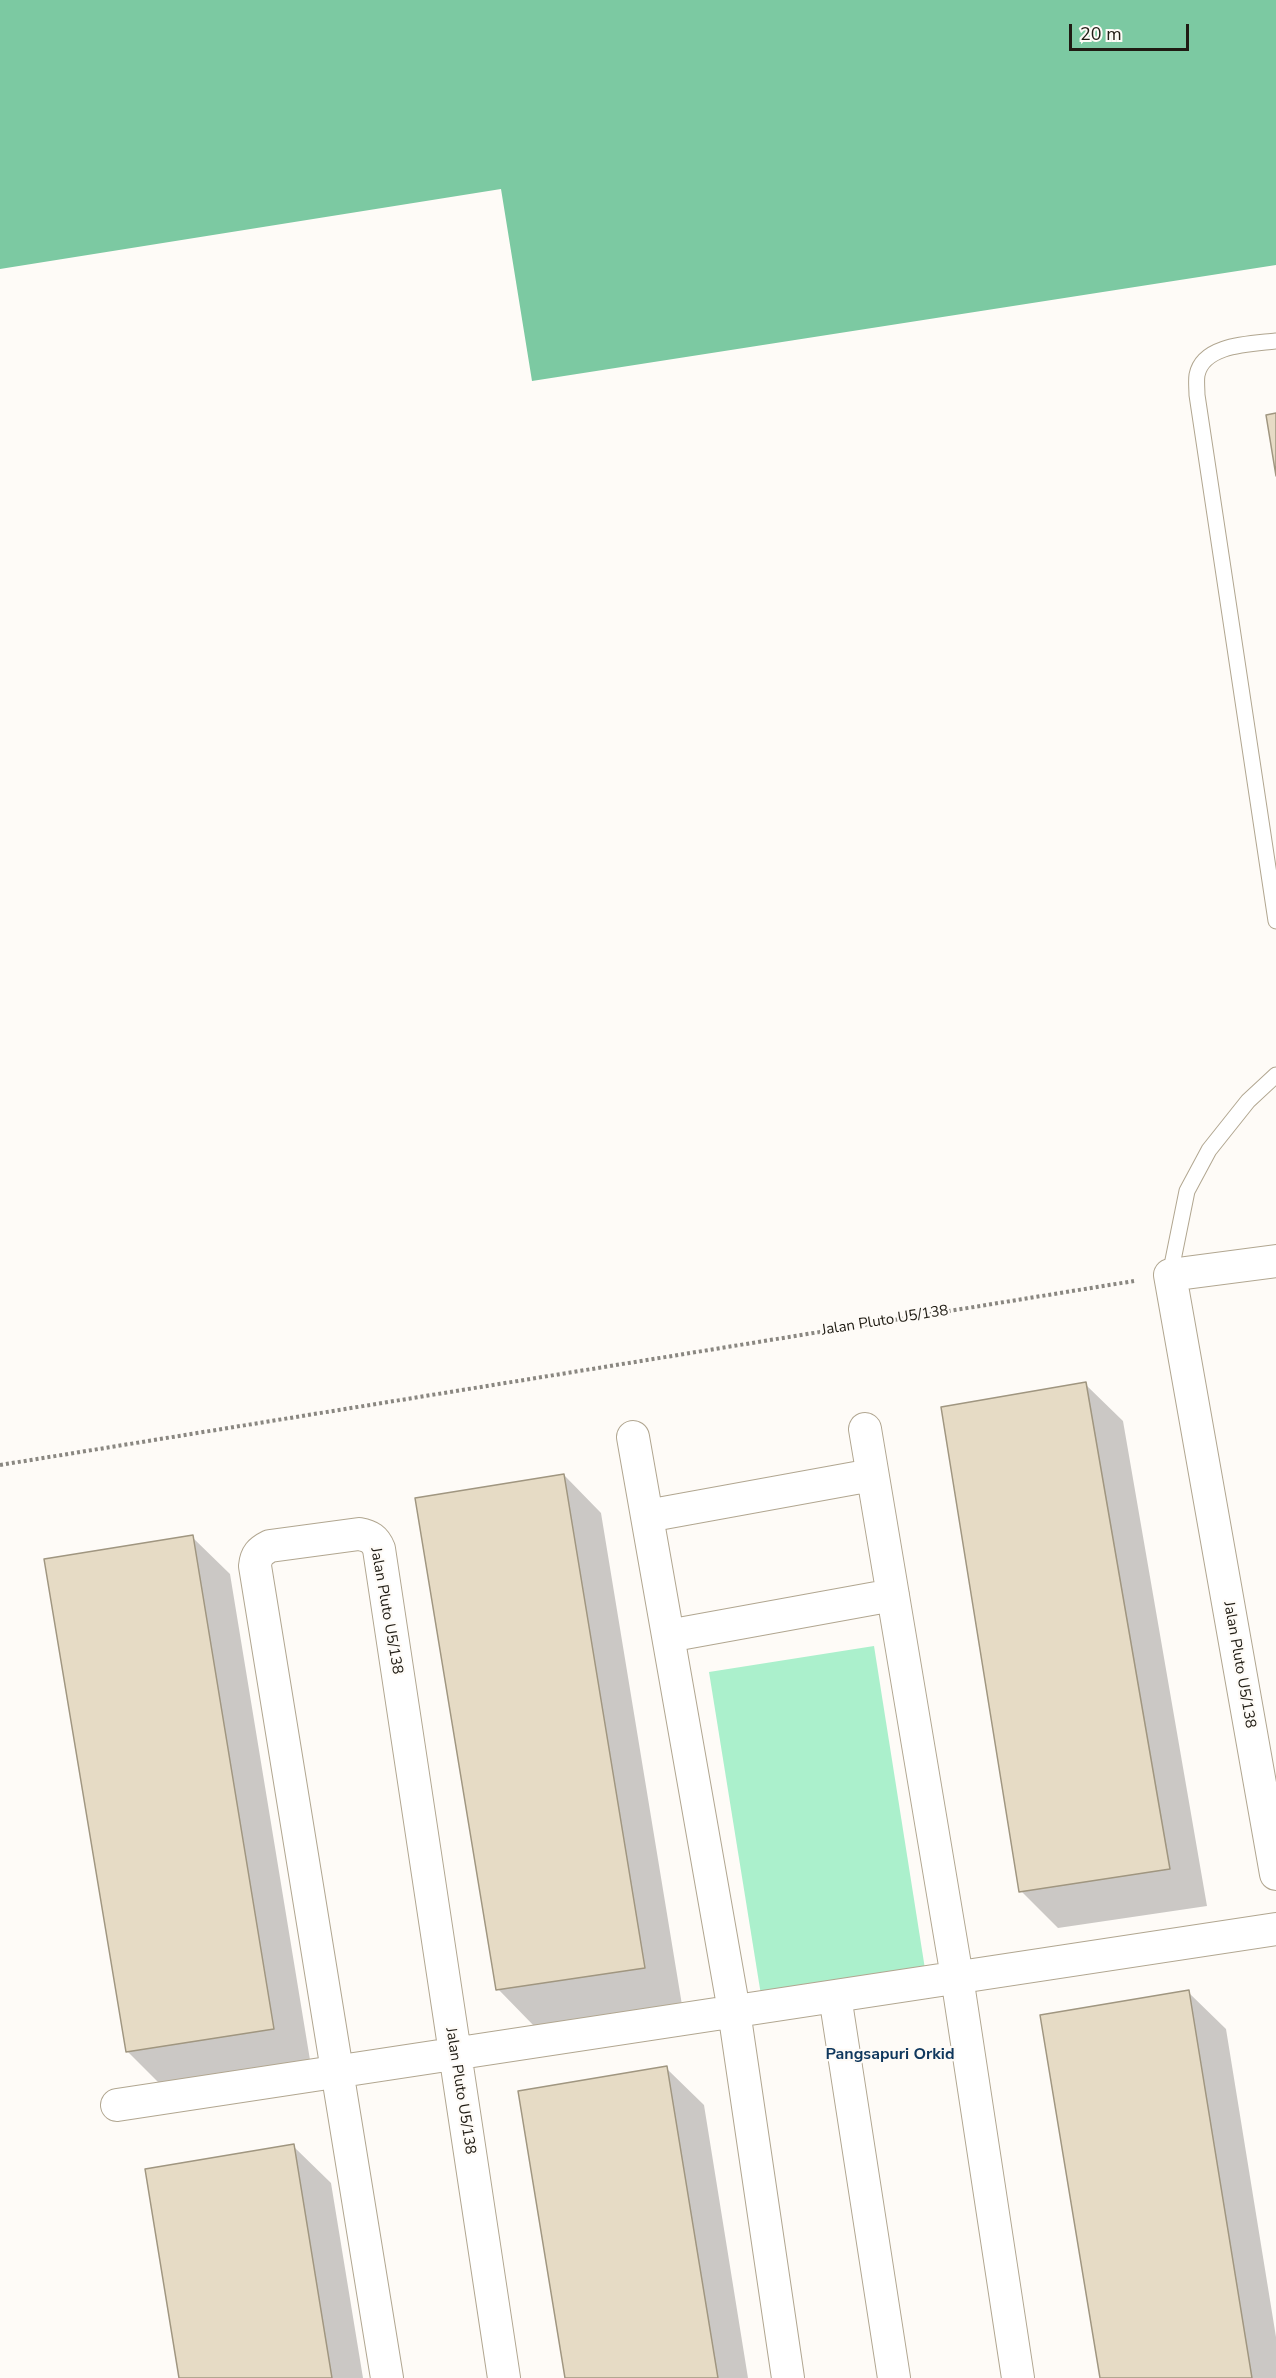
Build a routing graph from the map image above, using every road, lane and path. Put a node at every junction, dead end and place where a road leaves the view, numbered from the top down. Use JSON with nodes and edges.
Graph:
{"nodes":[{"id":1,"x":1276,"y":340,"type":"edge"},
{"id":2,"x":1276,"y":921,"type":"edge"},
{"id":3,"x":1276,"y":1075,"type":"edge"},
{"id":4,"x":1276,"y":1261,"type":"edge"},
{"id":5,"x":1170,"y":1275,"type":"junction"},
{"id":6,"x":865,"y":1429,"type":"dead end"},
{"id":7,"x":633,"y":1437,"type":"dead end"},
{"id":8,"x":0,"y":1465,"type":"edge"},
{"id":9,"x":872,"y":1475,"type":"junction"},
{"id":10,"x":647,"y":1516,"type":"junction"},
{"id":11,"x":893,"y":1595,"type":"junction"},
{"id":12,"x":668,"y":1636,"type":"junction"},
{"id":13,"x":1276,"y":1874,"type":"edge"},
{"id":14,"x":1276,"y":1929,"type":"edge"},
{"id":15,"x":957,"y":1977,"type":"junction"},
{"id":16,"x":835,"y":1996,"type":"junction"},
{"id":17,"x":734,"y":2011,"type":"junction"},
{"id":18,"x":455,"y":2054,"type":"junction"},
{"id":19,"x":339,"y":2072,"type":"junction"},
{"id":20,"x":117,"y":2105,"type":"dead end"},
{"id":21,"x":387,"y":2378,"type":"edge"},
{"id":22,"x":504,"y":2378,"type":"edge"},
{"id":23,"x":788,"y":2378,"type":"edge"},
{"id":24,"x":894,"y":2378,"type":"edge"},
{"id":25,"x":1018,"y":2378,"type":"edge"}],
"edges":[{"from":1,"to":2,"type":"lane"},
{"from":3,"to":5,"type":"lane"},
{"from":4,"to":5,"type":"street"},
{"from":5,"to":8,"type":"path","name":"Jalan Pluto U5/138"},
{"from":5,"to":13,"type":"street","name":"Jalan Pluto U5/138"},
{"from":6,"to":9,"type":"street"},
{"from":7,"to":10,"type":"street"},
{"from":9,"to":10,"type":"street"},
{"from":9,"to":11,"type":"street"},
{"from":10,"to":12,"type":"street"},
{"from":11,"to":12,"type":"street"},
{"from":11,"to":15,"type":"street"},
{"from":12,"to":17,"type":"street"},
{"from":14,"to":15,"type":"street"},
{"from":15,"to":16,"type":"street"},
{"from":15,"to":25,"type":"street"},
{"from":16,"to":17,"type":"street"},
{"from":16,"to":24,"type":"street"},
{"from":17,"to":18,"type":"street"},
{"from":17,"to":23,"type":"street"},
{"from":18,"to":19,"type":"street"},
{"from":18,"to":19,"type":"street","name":"Jalan Pluto U5/138"},
{"from":18,"to":22,"type":"street","name":"Jalan Pluto U5/138"},
{"from":19,"to":20,"type":"street"},
{"from":19,"to":21,"type":"street","name":"Jalan Pluto U5/138"}]}
